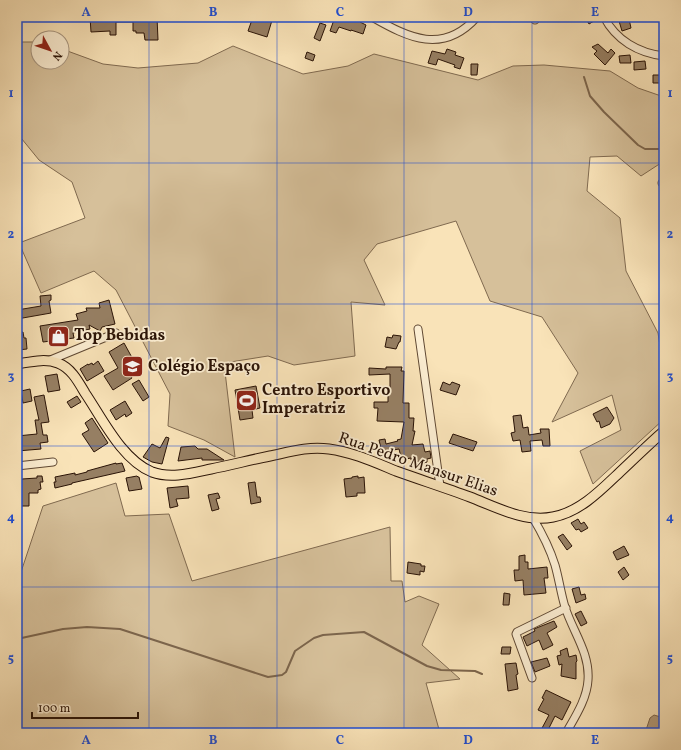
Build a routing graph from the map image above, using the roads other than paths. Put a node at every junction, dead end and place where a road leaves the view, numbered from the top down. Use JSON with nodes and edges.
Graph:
{"nodes":[{"id":1,"x":372,"y":17,"type":"edge"},
{"id":2,"x":477,"y":17,"type":"edge"},
{"id":3,"x":604,"y":17,"type":"edge"},
{"id":4,"x":664,"y":56,"type":"edge"},
{"id":5,"x":418,"y":329,"type":"dead end"},
{"id":6,"x":116,"y":333,"type":"dead end"},
{"id":7,"x":48,"y":361,"type":"junction"},
{"id":8,"x":17,"y":364,"type":"edge"},
{"id":9,"x":664,"y":431,"type":"edge"},
{"id":10,"x":53,"y":462,"type":"dead end"},
{"id":11,"x":17,"y":466,"type":"edge"},
{"id":12,"x":440,"y":486,"type":"junction"},
{"id":13,"x":533,"y":518,"type":"junction"},
{"id":14,"x":566,"y":608,"type":"junction"},
{"id":15,"x":532,"y":678,"type":"dead end"},
{"id":16,"x":566,"y":733,"type":"edge"}],
"edges":[{"from":1,"to":2,"type":"street"},
{"from":3,"to":4,"type":"street"},
{"from":5,"to":12,"type":"street"},
{"from":6,"to":7,"type":"street"},
{"from":7,"to":8,"type":"main road","name":"Rua Pedro Mansur Elias"},
{"from":7,"to":12,"type":"main road","name":"Rua Pedro Mansur Elias"},
{"from":9,"to":13,"type":"main road","name":"Rua Pedro Mansur Elias"},
{"from":10,"to":11,"type":"street"},
{"from":12,"to":13,"type":"main road","name":"Rua Pedro Mansur Elias"},
{"from":13,"to":14,"type":"street"},
{"from":14,"to":15,"type":"street"},
{"from":14,"to":16,"type":"street"}]}
